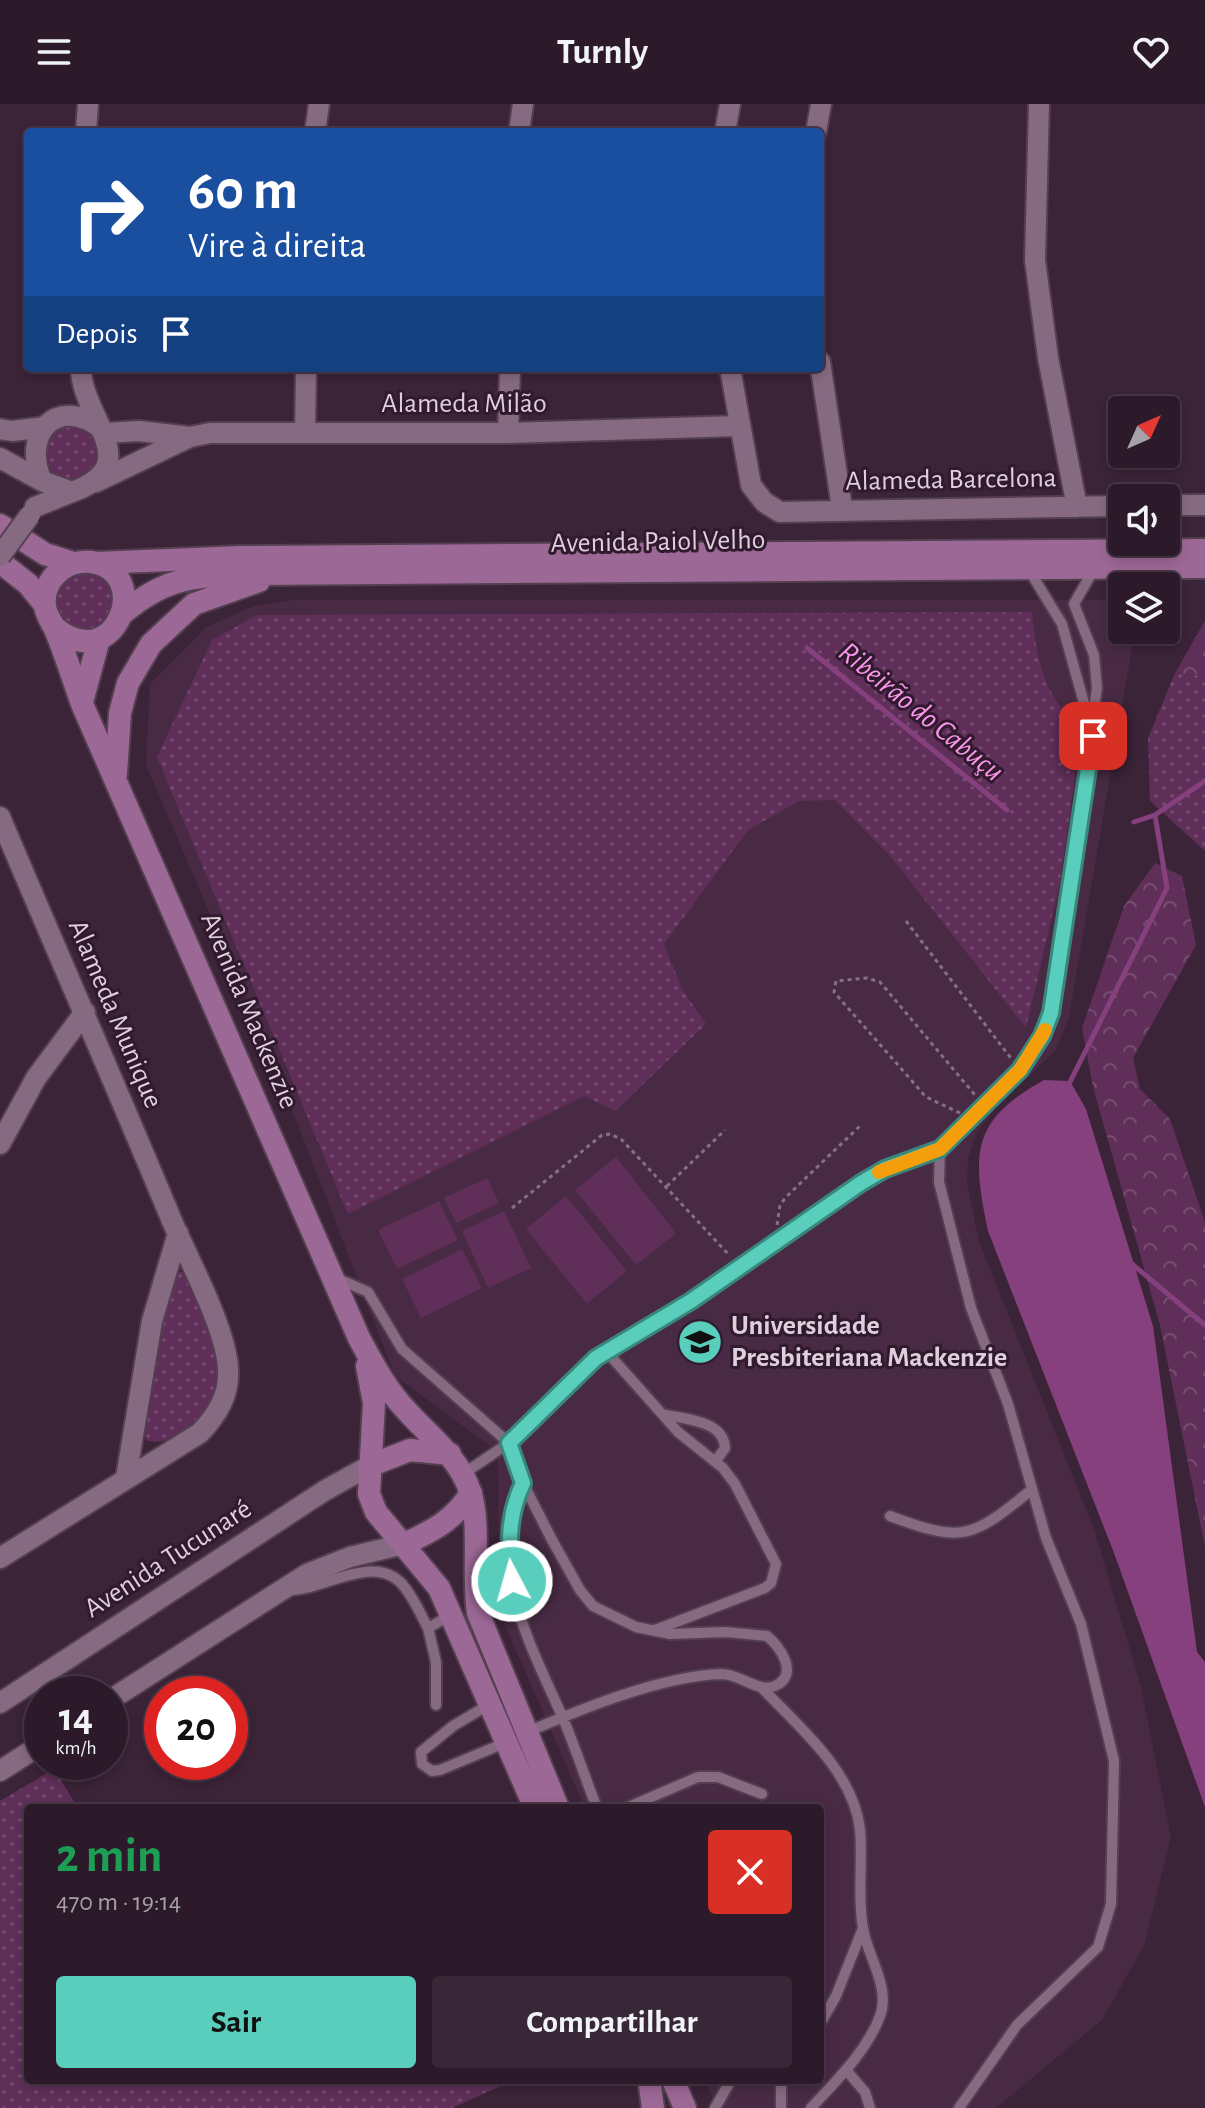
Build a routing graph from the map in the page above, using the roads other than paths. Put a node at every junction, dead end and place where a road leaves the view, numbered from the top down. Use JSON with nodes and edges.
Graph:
{"nodes":[{"id":1,"x":88,"y":104,"type":"edge"},
{"id":2,"x":319,"y":104,"type":"edge"},
{"id":3,"x":523,"y":104,"type":"edge"},
{"id":4,"x":730,"y":104,"type":"edge"},
{"id":5,"x":821,"y":104,"type":"edge"},
{"id":6,"x":1039,"y":104,"type":"edge"},
{"id":7,"x":86,"y":128,"type":"edge"},
{"id":8,"x":316,"y":128,"type":"edge"},
{"id":9,"x":520,"y":128,"type":"edge"},
{"id":10,"x":726,"y":128,"type":"edge"},
{"id":11,"x":817,"y":128,"type":"edge"},
{"id":12,"x":81,"y":372,"type":"edge"},
{"id":13,"x":306,"y":372,"type":"edge"},
{"id":14,"x":510,"y":372,"type":"edge"},
{"id":15,"x":731,"y":372,"type":"edge"},
{"id":16,"x":822,"y":372,"type":"edge"},
{"id":17,"x":51,"y":422,"type":"junction"},
{"id":18,"x":738,"y":426,"type":"junction"},
{"id":19,"x":0,"y":429,"type":"edge"},
{"id":20,"x":104,"y":431,"type":"junction"},
{"id":21,"x":305,"y":432,"type":"junction"},
{"id":22,"x":508,"y":433,"type":"junction"},
{"id":23,"x":190,"y":437,"type":"junction"},
{"id":24,"x":0,"y":458,"type":"edge"},
{"id":25,"x":43,"y":482,"type":"junction"},
{"id":26,"x":96,"y":482,"type":"junction"},
{"id":27,"x":72,"y":492,"type":"junction"},
{"id":28,"x":1180,"y":505,"type":"edge"},
{"id":29,"x":1205,"y":505,"type":"edge"},
{"id":30,"x":1108,"y":506,"type":"edge"},
{"id":31,"x":1077,"y":507,"type":"junction"},
{"id":32,"x":842,"y":508,"type":"junction"},
{"id":33,"x":32,"y":511,"type":"junction"},
{"id":34,"x":0,"y":525,"type":"edge"},
{"id":35,"x":1205,"y":550,"type":"edge"},
{"id":36,"x":0,"y":559,"type":"edge"},
{"id":37,"x":73,"y":563,"type":"junction"},
{"id":38,"x":96,"y":563,"type":"junction"},
{"id":39,"x":1095,"y":567,"type":"junction"},
{"id":40,"x":1205,"y":567,"type":"edge"},
{"id":41,"x":1028,"y":568,"type":"junction"},
{"id":42,"x":272,"y":577,"type":"junction"},
{"id":43,"x":45,"y":605,"type":"junction"},
{"id":44,"x":123,"y":613,"type":"junction"},
{"id":45,"x":1078,"y":615,"type":"junction"},
{"id":46,"x":1062,"y":624,"type":"junction"},
{"id":47,"x":54,"y":627,"type":"junction"},
{"id":48,"x":99,"y":639,"type":"junction"},
{"id":49,"x":1095,"y":660,"type":"junction"},
{"id":50,"x":1074,"y":666,"type":"junction"},
{"id":51,"x":82,"y":704,"type":"junction"},
{"id":52,"x":1093,"y":736,"type":"junction"},
{"id":53,"x":116,"y":776,"type":"junction"},
{"id":54,"x":0,"y":817,"type":"edge"},
{"id":55,"x":85,"y":1012,"type":"junction"},
{"id":56,"x":0,"y":1144,"type":"edge"},
{"id":57,"x":940,"y":1149,"type":"junction"},
{"id":58,"x":178,"y":1233,"type":"junction"},
{"id":59,"x":331,"y":1276,"type":"junction"},
{"id":60,"x":361,"y":1342,"type":"junction"},
{"id":61,"x":606,"y":1351,"type":"junction"},
{"id":62,"x":662,"y":1414,"type":"junction"},
{"id":63,"x":509,"y":1443,"type":"junction"},
{"id":64,"x":450,"y":1454,"type":"junction"},
{"id":65,"x":715,"y":1462,"type":"junction"},
{"id":66,"x":369,"y":1466,"type":"junction"},
{"id":67,"x":126,"y":1478,"type":"junction"},
{"id":68,"x":523,"y":1483,"type":"junction"},
{"id":69,"x":467,"y":1484,"type":"junction"},
{"id":70,"x":1030,"y":1491,"type":"junction"},
{"id":71,"x":890,"y":1516,"type":"dead end"},
{"id":72,"x":404,"y":1544,"type":"junction"},
{"id":73,"x":0,"y":1558,"type":"edge"},
{"id":74,"x":284,"y":1588,"type":"junction"},
{"id":75,"x":451,"y":1615,"type":"junction"},
{"id":76,"x":428,"y":1628,"type":"junction"},
{"id":77,"x":653,"y":1631,"type":"junction"},
{"id":78,"x":761,"y":1687,"type":"junction"},
{"id":79,"x":128,"y":1688,"type":"edge"},
{"id":80,"x":0,"y":1703,"type":"edge"},
{"id":81,"x":490,"y":1704,"type":"junction"},
{"id":82,"x":436,"y":1705,"type":"dead end"},
{"id":83,"x":562,"y":1717,"type":"junction"},
{"id":84,"x":516,"y":1737,"type":"junction"},
{"id":85,"x":24,"y":1756,"type":"edge"},
{"id":86,"x":0,"y":1771,"type":"edge"},
{"id":87,"x":762,"y":1794,"type":"dead end"},
{"id":88,"x":534,"y":1804,"type":"edge"},
{"id":89,"x":556,"y":1804,"type":"edge"},
{"id":90,"x":598,"y":1804,"type":"edge"},
{"id":91,"x":635,"y":1804,"type":"edge"},
{"id":92,"x":863,"y":1928,"type":"junction"},
{"id":93,"x":824,"y":2017,"type":"edge"},
{"id":94,"x":846,"y":2070,"type":"junction"},
{"id":95,"x":650,"y":2084,"type":"edge"},
{"id":96,"x":675,"y":2084,"type":"edge"},
{"id":97,"x":729,"y":2084,"type":"edge"},
{"id":98,"x":781,"y":2084,"type":"edge"},
{"id":99,"x":653,"y":2108,"type":"edge"},
{"id":100,"x":685,"y":2108,"type":"edge"},
{"id":101,"x":715,"y":2108,"type":"edge"},
{"id":102,"x":781,"y":2108,"type":"edge"},
{"id":103,"x":811,"y":2108,"type":"edge"},
{"id":104,"x":870,"y":2108,"type":"edge"},
{"id":105,"x":959,"y":2108,"type":"edge"}],
"edges":[{"from":1,"to":7,"type":"street"},
{"from":2,"to":8,"type":"street"},
{"from":3,"to":9,"type":"street"},
{"from":4,"to":10,"type":"street"},
{"from":5,"to":11,"type":"street"},
{"from":6,"to":31,"type":"street"},
{"from":12,"to":17,"type":"street"},
{"from":12,"to":20,"type":"street"},
{"from":13,"to":21,"type":"street"},
{"from":14,"to":22,"type":"street"},
{"from":15,"to":18,"type":"street"},
{"from":16,"to":32,"type":"street"},
{"from":17,"to":19,"type":"street"},
{"from":17,"to":20,"type":"street"},
{"from":17,"to":25,"type":"street"},
{"from":18,"to":22,"type":"street","name":"Alameda Milão"},
{"from":18,"to":32,"type":"street","name":"Alameda Barcelona"},
{"from":20,"to":23,"type":"street","name":"Alameda Milão"},
{"from":20,"to":26,"type":"street"},
{"from":21,"to":22,"type":"street","name":"Alameda Milão"},
{"from":21,"to":23,"type":"street","name":"Alameda Milão"},
{"from":23,"to":26,"type":"street","name":"Alameda Milão"},
{"from":24,"to":25,"type":"street"},
{"from":25,"to":27,"type":"street"},
{"from":25,"to":33,"type":"street"},
{"from":26,"to":27,"type":"street"},
{"from":27,"to":33,"type":"street"},
{"from":28,"to":29,"type":"street"},
{"from":30,"to":31,"type":"street","name":"Alameda Barcelona"},
{"from":31,"to":32,"type":"street","name":"Alameda Barcelona"},
{"from":33,"to":36,"type":"street","bridge":true},
{"from":34,"to":37,"type":"main road"},
{"from":35,"to":38,"type":"main road","name":"Avenida Paiol Velho"},
{"from":36,"to":43,"type":"main road"},
{"from":37,"to":38,"type":"main road"},
{"from":37,"to":43,"type":"main road"},
{"from":38,"to":44,"type":"main road"},
{"from":39,"to":40,"type":"main road","name":"Avenida Paiol Velho"},
{"from":39,"to":41,"type":"main road","name":"Avenida Paiol Velho"},
{"from":39,"to":45,"type":"lane"},
{"from":41,"to":42,"type":"main road","name":"Avenida Paiol Velho"},
{"from":41,"to":46,"type":"lane"},
{"from":42,"to":44,"type":"main road","name":"Avenida Paiol Velho"},
{"from":42,"to":53,"type":"main road"},
{"from":43,"to":47,"type":"main road"},
{"from":44,"to":48,"type":"main road","name":"Avenida Paiol Velho"},
{"from":45,"to":46,"type":"lane"},
{"from":45,"to":49,"type":"lane"},
{"from":46,"to":50,"type":"lane"},
{"from":47,"to":48,"type":"main road"},
{"from":47,"to":51,"type":"main road","name":"Avenida Mackenzie"},
{"from":48,"to":51,"type":"main road"},
{"from":49,"to":50,"type":"lane"},
{"from":49,"to":52,"type":"lane"},
{"from":50,"to":52,"type":"lane"},
{"from":51,"to":53,"type":"main road","name":"Avenida Mackenzie"},
{"from":52,"to":57,"type":"lane"},
{"from":53,"to":59,"type":"main road","name":"Avenida Mackenzie"},
{"from":54,"to":55,"type":"street","name":"Alameda Munique"},
{"from":55,"to":56,"type":"street"},
{"from":55,"to":58,"type":"street","name":"Alameda Munique"},
{"from":57,"to":61,"type":"lane"},
{"from":57,"to":70,"type":"lane"},
{"from":58,"to":67,"type":"street"},
{"from":58,"to":67,"type":"street","name":"Alameda Munique"},
{"from":59,"to":60,"type":"main road","name":"Avenida Mackenzie"},
{"from":59,"to":63,"type":"lane"},
{"from":60,"to":64,"type":"main road","name":"Avenida Mackenzie"},
{"from":60,"to":66,"type":"main road","name":"Avenida Mackenzie"},
{"from":61,"to":62,"type":"lane"},
{"from":61,"to":63,"type":"lane"},
{"from":62,"to":65,"type":"lane"},
{"from":62,"to":65,"type":"lane"},
{"from":63,"to":68,"type":"lane"},
{"from":63,"to":69,"type":"lane"},
{"from":64,"to":66,"type":"main road"},
{"from":64,"to":69,"type":"main road","name":"Avenida Mackenzie"},
{"from":65,"to":77,"type":"lane"},
{"from":66,"to":72,"type":"main road","name":"Avenida Mackenzie"},
{"from":66,"to":80,"type":"street","name":"Avenida Tucunaré"},
{"from":67,"to":73,"type":"street","name":"Alameda Munique"},
{"from":68,"to":77,"type":"lane"},
{"from":68,"to":83,"type":"lane"},
{"from":69,"to":72,"type":"main road"},
{"from":69,"to":84,"type":"main road","name":"Avenida Mackenzie"},
{"from":70,"to":71,"type":"lane"},
{"from":70,"to":105,"type":"lane"},
{"from":72,"to":74,"type":"street"},
{"from":72,"to":75,"type":"main road","name":"Avenida Mackenzie"},
{"from":74,"to":76,"type":"lane"},
{"from":74,"to":79,"type":"street"},
{"from":75,"to":76,"type":"lane"},
{"from":75,"to":81,"type":"main road","name":"Avenida Mackenzie"},
{"from":76,"to":82,"type":"lane"},
{"from":77,"to":78,"type":"lane"},
{"from":78,"to":83,"type":"lane"},
{"from":78,"to":92,"type":"lane"},
{"from":81,"to":84,"type":"main road","name":"Avenida Mackenzie"},
{"from":81,"to":84,"type":"lane"},
{"from":83,"to":84,"type":"lane"},
{"from":83,"to":90,"type":"lane"},
{"from":84,"to":88,"type":"main road","name":"Avenida Mackenzie"},
{"from":84,"to":89,"type":"main road","name":"Avenida Mackenzie"},
{"from":85,"to":86,"type":"street"},
{"from":87,"to":91,"type":"lane"},
{"from":92,"to":93,"type":"lane"},
{"from":92,"to":94,"type":"lane"},
{"from":94,"to":103,"type":"lane"},
{"from":94,"to":104,"type":"lane"},
{"from":95,"to":99,"type":"main road"},
{"from":96,"to":100,"type":"main road"},
{"from":97,"to":101,"type":"lane"},
{"from":98,"to":102,"type":"lane"}]}
